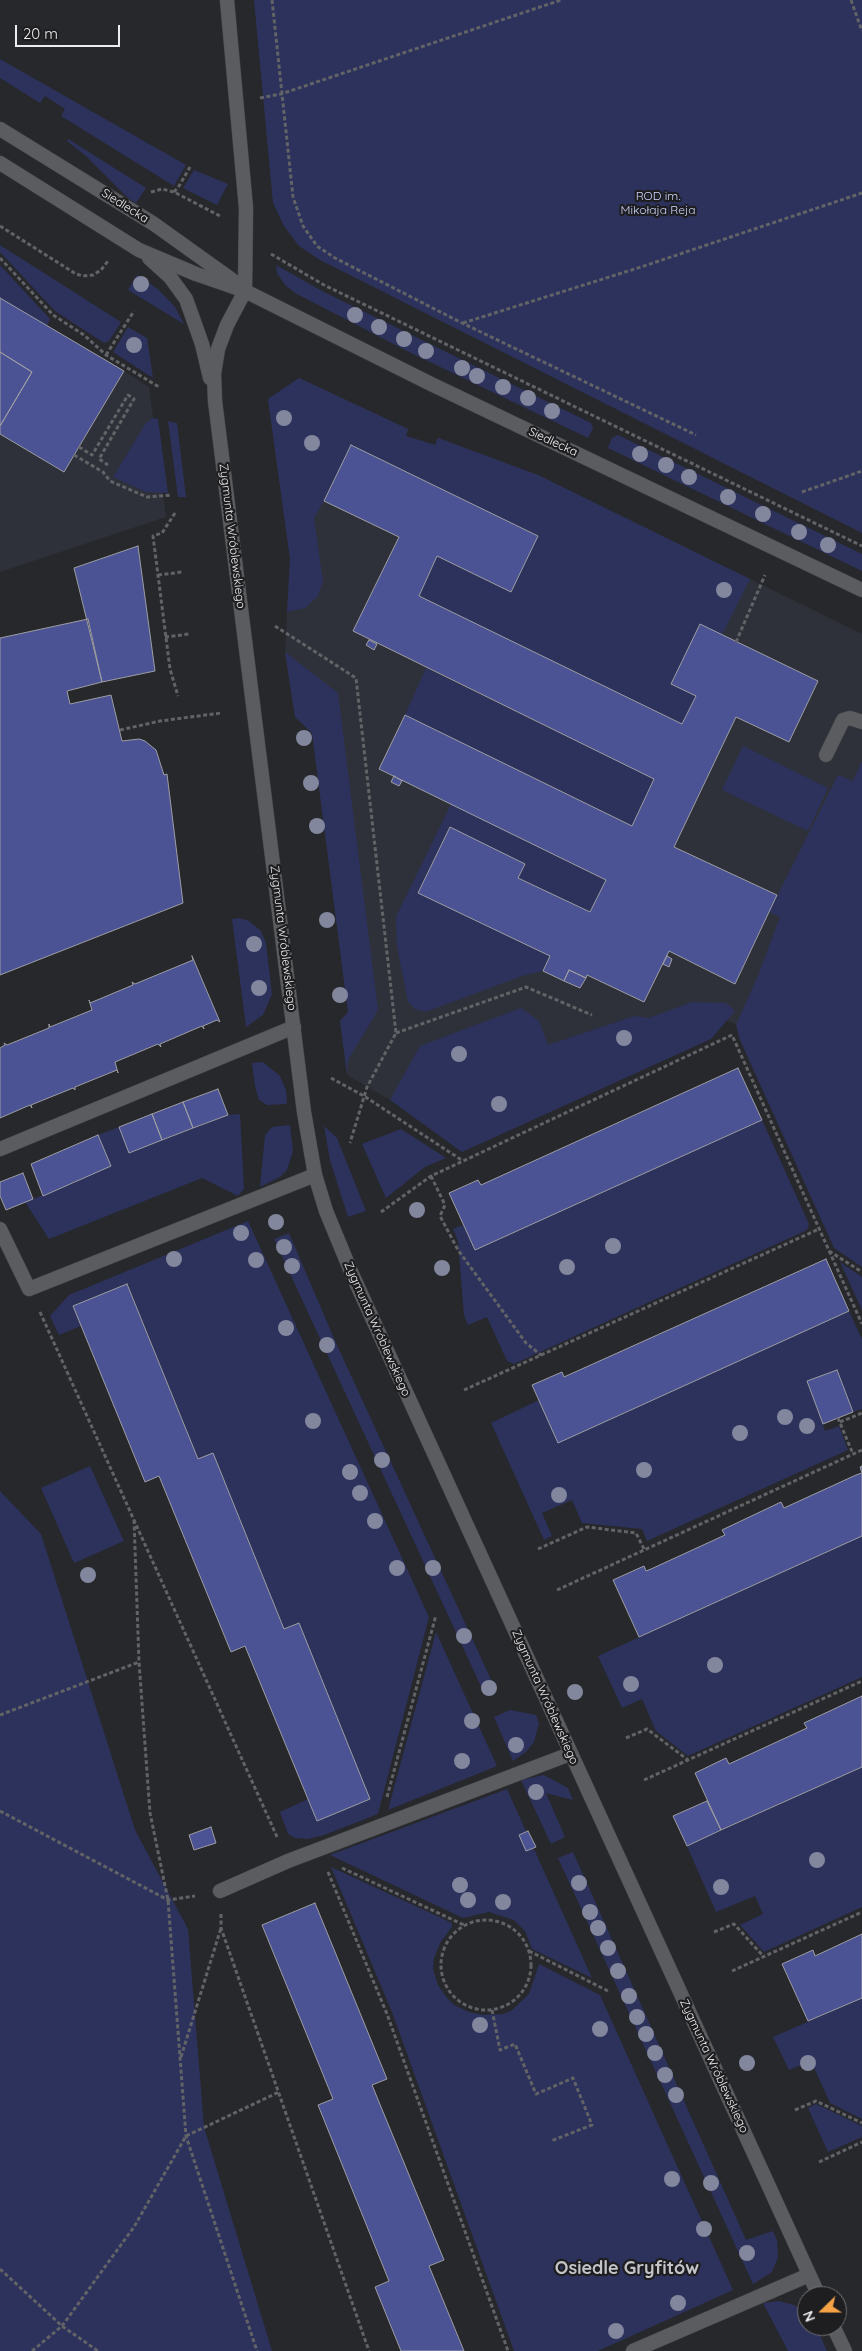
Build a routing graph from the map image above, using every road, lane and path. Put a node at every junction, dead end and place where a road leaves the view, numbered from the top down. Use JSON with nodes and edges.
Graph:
{"nodes":[{"id":1,"x":227,"y":0,"type":"edge"},
{"id":2,"x":272,"y":0,"type":"edge"},
{"id":3,"x":561,"y":0,"type":"edge"},
{"id":4,"x":851,"y":0,"type":"edge"},
{"id":5,"x":862,"y":31,"type":"edge"},
{"id":6,"x":280,"y":94,"type":"junction"},
{"id":7,"x":262,"y":98,"type":"dead end"},
{"id":8,"x":0,"y":129,"type":"edge"},
{"id":9,"x":0,"y":162,"type":"edge"},
{"id":10,"x":190,"y":168,"type":"dead end"},
{"id":11,"x":862,"y":193,"type":"edge"},
{"id":12,"x":212,"y":210,"type":"dead end"},
{"id":13,"x":0,"y":226,"type":"edge"},
{"id":14,"x":139,"y":250,"type":"junction"},
{"id":15,"x":276,"y":257,"type":"dead end"},
{"id":16,"x":0,"y":258,"type":"edge"},
{"id":17,"x":109,"y":260,"type":"dead end"},
{"id":18,"x":245,"y":290,"type":"junction"},
{"id":19,"x":134,"y":311,"type":"dead end"},
{"id":20,"x":462,"y":323,"type":"junction"},
{"id":21,"x":106,"y":355,"type":"junction"},
{"id":22,"x":159,"y":387,"type":"dead end"},
{"id":23,"x":215,"y":401,"type":"junction"},
{"id":24,"x":696,"y":435,"type":"dead end"},
{"id":25,"x":79,"y":447,"type":"dead end"},
{"id":26,"x":74,"y":455,"type":"dead end"},
{"id":27,"x":108,"y":465,"type":"dead end"},
{"id":28,"x":862,"y":471,"type":"edge"},
{"id":29,"x":802,"y":492,"type":"dead end"},
{"id":30,"x":172,"y":495,"type":"dead end"},
{"id":31,"x":175,"y":513,"type":"dead end"},
{"id":32,"x":862,"y":546,"type":"edge"},
{"id":33,"x":182,"y":572,"type":"dead end"},
{"id":34,"x":158,"y":575,"type":"junction"},
{"id":35,"x":765,"y":575,"type":"dead end"},
{"id":36,"x":862,"y":590,"type":"edge"},
{"id":37,"x":275,"y":626,"type":"dead end"},
{"id":38,"x":189,"y":634,"type":"dead end"},
{"id":39,"x":165,"y":636,"type":"junction"},
{"id":40,"x":736,"y":642,"type":"dead end"},
{"id":41,"x":178,"y":696,"type":"dead end"},
{"id":42,"x":221,"y":713,"type":"dead end"},
{"id":43,"x":862,"y":722,"type":"edge"},
{"id":44,"x":120,"y":730,"type":"dead end"},
{"id":45,"x":826,"y":755,"type":"dead end"},
{"id":46,"x":592,"y":1015,"type":"dead end"},
{"id":47,"x":294,"y":1026,"type":"junction"},
{"id":48,"x":396,"y":1033,"type":"junction"},
{"id":49,"x":330,"y":1078,"type":"dead end"},
{"id":50,"x":364,"y":1096,"type":"junction"},
{"id":51,"x":350,"y":1143,"type":"dead end"},
{"id":52,"x":0,"y":1149,"type":"edge"},
{"id":53,"x":464,"y":1161,"type":"junction"},
{"id":54,"x":315,"y":1176,"type":"junction"},
{"id":55,"x":431,"y":1176,"type":"junction"},
{"id":56,"x":381,"y":1212,"type":"dead end"},
{"id":57,"x":0,"y":1229,"type":"edge"},
{"id":58,"x":819,"y":1229,"type":"junction"},
{"id":59,"x":828,"y":1251,"type":"junction"},
{"id":60,"x":862,"y":1272,"type":"edge"},
{"id":61,"x":29,"y":1289,"type":"junction"},
{"id":62,"x":862,"y":1324,"type":"edge"},
{"id":63,"x":541,"y":1355,"type":"junction"},
{"id":64,"x":464,"y":1390,"type":"dead end"},
{"id":65,"x":862,"y":1413,"type":"edge"},
{"id":66,"x":862,"y":1450,"type":"edge"},
{"id":67,"x":853,"y":1454,"type":"junction"},
{"id":68,"x":134,"y":1520,"type":"junction"},
{"id":69,"x":538,"y":1549,"type":"dead end"},
{"id":70,"x":644,"y":1549,"type":"junction"},
{"id":71,"x":557,"y":1590,"type":"dead end"},
{"id":72,"x":436,"y":1615,"type":"dead end"},
{"id":73,"x":139,"y":1662,"type":"junction"},
{"id":74,"x":862,"y":1681,"type":"edge"},
{"id":75,"x":0,"y":1715,"type":"edge"},
{"id":76,"x":626,"y":1738,"type":"dead end"},
{"id":77,"x":570,"y":1754,"type":"junction"},
{"id":78,"x":688,"y":1760,"type":"junction"},
{"id":79,"x":644,"y":1780,"type":"dead end"},
{"id":80,"x":0,"y":1811,"type":"edge"},
{"id":81,"x":379,"y":1826,"type":"junction"},
{"id":82,"x":319,"y":1855,"type":"junction"},
{"id":83,"x":288,"y":1861,"type":"junction"},
{"id":84,"x":220,"y":1892,"type":"junction"},
{"id":85,"x":168,"y":1900,"type":"junction"},
{"id":86,"x":862,"y":1912,"type":"edge"},
{"id":87,"x":464,"y":1924,"type":"junction"},
{"id":88,"x":221,"y":1928,"type":"junction"},
{"id":89,"x":714,"y":1932,"type":"dead end"},
{"id":90,"x":529,"y":1950,"type":"junction"},
{"id":91,"x":764,"y":1957,"type":"junction"},
{"id":92,"x":732,"y":1971,"type":"dead end"},
{"id":93,"x":610,"y":1992,"type":"dead end"},
{"id":94,"x":492,"y":2010,"type":"junction"},
{"id":95,"x":180,"y":2060,"type":"junction"},
{"id":96,"x":279,"y":2092,"type":"junction"},
{"id":97,"x":795,"y":2110,"type":"dead end"},
{"id":98,"x":862,"y":2122,"type":"edge"},
{"id":99,"x":186,"y":2136,"type":"junction"},
{"id":100,"x":551,"y":2141,"type":"dead end"},
{"id":101,"x":862,"y":2142,"type":"edge"},
{"id":102,"x":819,"y":2162,"type":"dead end"},
{"id":103,"x":0,"y":2269,"type":"edge"},
{"id":104,"x":809,"y":2275,"type":"junction"},
{"id":105,"x":814,"y":2286,"type":"edge"},
{"id":106,"x":62,"y":2326,"type":"junction"},
{"id":107,"x":838,"y":2336,"type":"edge"},
{"id":108,"x":32,"y":2351,"type":"edge"},
{"id":109,"x":98,"y":2351,"type":"edge"},
{"id":110,"x":257,"y":2351,"type":"edge"},
{"id":111,"x":369,"y":2351,"type":"edge"},
{"id":112,"x":508,"y":2351,"type":"edge"},
{"id":113,"x":633,"y":2351,"type":"edge"},
{"id":114,"x":845,"y":2351,"type":"edge"}],
"edges":[{"from":1,"to":18,"type":"street"},
{"from":2,"to":6,"type":"path"},
{"from":3,"to":6,"type":"path"},
{"from":4,"to":5,"type":"path"},
{"from":6,"to":7,"type":"path"},
{"from":6,"to":20,"type":"path"},
{"from":8,"to":18,"type":"street","name":"Siedlecka"},
{"from":9,"to":14,"type":"street","name":"Siedlecka"},
{"from":10,"to":12,"type":"path"},
{"from":11,"to":20,"type":"path"},
{"from":13,"to":17,"type":"path"},
{"from":14,"to":18,"type":"street","name":"Siedlecka"},
{"from":14,"to":23,"type":"street","name":"Siedlecka"},
{"from":15,"to":32,"type":"path"},
{"from":16,"to":21,"type":"path"},
{"from":18,"to":23,"type":"street","name":"Zygmunta Wróblewskiego"},
{"from":18,"to":36,"type":"street","name":"Siedlecka"},
{"from":19,"to":21,"type":"path"},
{"from":20,"to":24,"type":"path"},
{"from":21,"to":22,"type":"path"},
{"from":23,"to":47,"type":"street","name":"Zygmunta Wróblewskiego"},
{"from":25,"to":27,"type":"path"},
{"from":26,"to":30,"type":"path"},
{"from":28,"to":29,"type":"path"},
{"from":31,"to":34,"type":"path"},
{"from":33,"to":34,"type":"path"},
{"from":34,"to":39,"type":"path"},
{"from":35,"to":40,"type":"path"},
{"from":37,"to":48,"type":"path"},
{"from":38,"to":39,"type":"path"},
{"from":39,"to":41,"type":"path"},
{"from":42,"to":44,"type":"path"},
{"from":43,"to":45,"type":"street"},
{"from":46,"to":48,"type":"path"},
{"from":47,"to":52,"type":"street"},
{"from":47,"to":54,"type":"street","name":"Zygmunta Wróblewskiego"},
{"from":48,"to":50,"type":"path"},
{"from":49,"to":50,"type":"path"},
{"from":50,"to":51,"type":"path"},
{"from":50,"to":53,"type":"path"},
{"from":53,"to":55,"type":"path"},
{"from":53,"to":58,"type":"path"},
{"from":54,"to":61,"type":"street"},
{"from":54,"to":77,"type":"street","name":"Zygmunta Wróblewskiego"},
{"from":55,"to":56,"type":"path"},
{"from":55,"to":63,"type":"path"},
{"from":57,"to":61,"type":"street"},
{"from":58,"to":59,"type":"path"},
{"from":58,"to":63,"type":"path"},
{"from":59,"to":60,"type":"path"},
{"from":59,"to":62,"type":"path"},
{"from":61,"to":68,"type":"path"},
{"from":63,"to":64,"type":"path"},
{"from":65,"to":67,"type":"path"},
{"from":66,"to":67,"type":"path"},
{"from":67,"to":70,"type":"path"},
{"from":68,"to":73,"type":"path"},
{"from":68,"to":83,"type":"path"},
{"from":69,"to":70,"type":"path"},
{"from":70,"to":71,"type":"path"},
{"from":72,"to":81,"type":"path"},
{"from":73,"to":75,"type":"path"},
{"from":73,"to":85,"type":"path"},
{"from":74,"to":78,"type":"path"},
{"from":76,"to":78,"type":"path"},
{"from":77,"to":81,"type":"street"},
{"from":77,"to":104,"type":"street","name":"Zygmunta Wróblewskiego"},
{"from":78,"to":79,"type":"path"},
{"from":80,"to":85,"type":"path"},
{"from":81,"to":82,"type":"street"},
{"from":82,"to":83,"type":"street"},
{"from":82,"to":87,"type":"path"},
{"from":82,"to":112,"type":"path"},
{"from":83,"to":84,"type":"street"},
{"from":84,"to":85,"type":"path"},
{"from":84,"to":88,"type":"path"},
{"from":85,"to":95,"type":"path"},
{"from":86,"to":91,"type":"path"},
{"from":87,"to":90,"type":"path"},
{"from":87,"to":94,"type":"path"},
{"from":88,"to":95,"type":"path"},
{"from":88,"to":96,"type":"path"},
{"from":89,"to":91,"type":"path"},
{"from":90,"to":93,"type":"path"},
{"from":90,"to":94,"type":"path"},
{"from":91,"to":92,"type":"path"},
{"from":94,"to":100,"type":"path"},
{"from":95,"to":99,"type":"path"},
{"from":96,"to":99,"type":"path"},
{"from":96,"to":111,"type":"path"},
{"from":97,"to":98,"type":"path"},
{"from":99,"to":106,"type":"path"},
{"from":99,"to":110,"type":"path"},
{"from":101,"to":102,"type":"path"},
{"from":103,"to":106,"type":"path"},
{"from":104,"to":105,"type":"street","name":"Zygmunta Wróblewskiego"},
{"from":104,"to":113,"type":"street"},
{"from":106,"to":108,"type":"path"},
{"from":106,"to":109,"type":"path"},
{"from":107,"to":114,"type":"street"}]}
